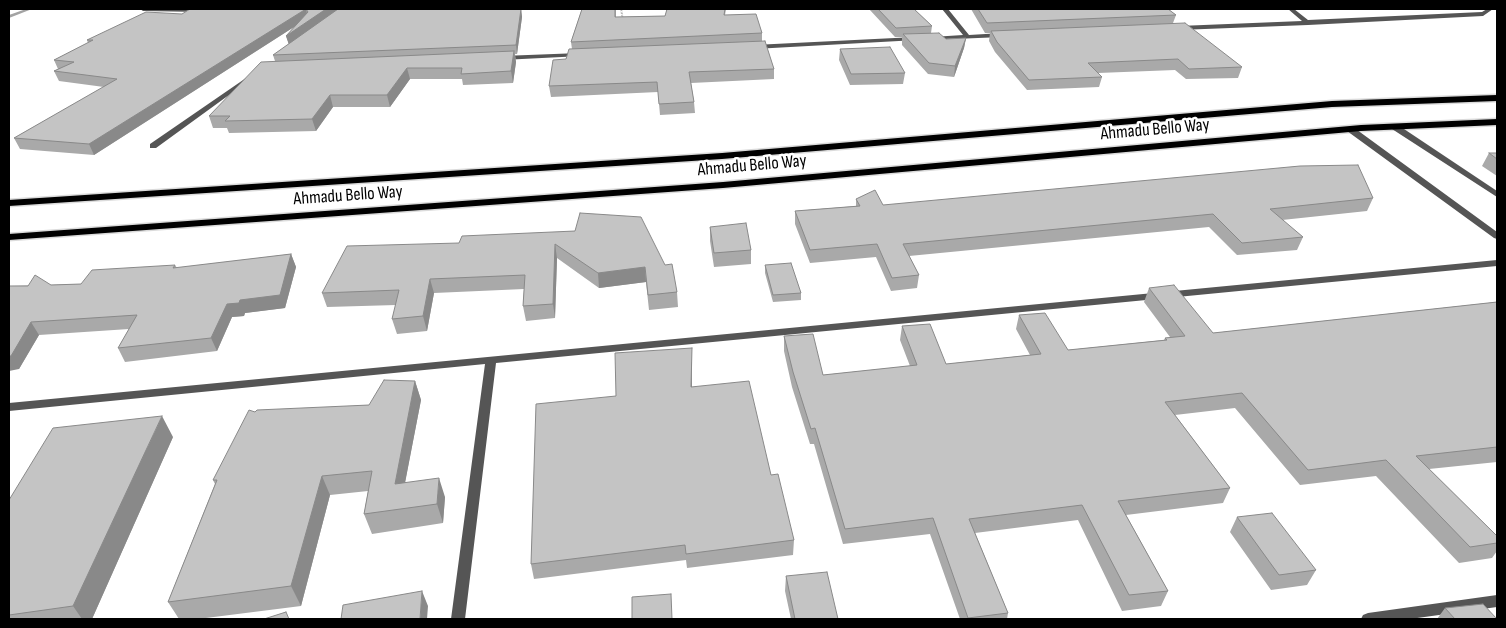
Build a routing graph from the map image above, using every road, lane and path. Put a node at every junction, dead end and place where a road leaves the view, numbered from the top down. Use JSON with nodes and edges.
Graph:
{"nodes":[{"id":1,"x":143,"y":9,"type":"edge"},
{"id":2,"x":621,"y":9,"type":"edge"},
{"id":3,"x":945,"y":9,"type":"edge"},
{"id":4,"x":1290,"y":9,"type":"edge"},
{"id":5,"x":1490,"y":9,"type":"edge"},
{"id":6,"x":210,"y":10,"type":"edge"},
{"id":7,"x":623,"y":22,"type":"edge"},
{"id":8,"x":1308,"y":23,"type":"junction"},
{"id":9,"x":1172,"y":29,"type":"edge"},
{"id":10,"x":1006,"y":35,"type":"edge"},
{"id":11,"x":968,"y":37,"type":"junction"},
{"id":12,"x":918,"y":39,"type":"edge"},
{"id":13,"x":928,"y":39,"type":"edge"},
{"id":14,"x":741,"y":47,"type":"edge"},
{"id":15,"x":584,"y":55,"type":"edge"},
{"id":16,"x":496,"y":59,"type":"edge"},
{"id":17,"x":254,"y":75,"type":"edge"},
{"id":18,"x":1497,"y":98,"type":"edge"},
{"id":19,"x":1497,"y":122,"type":"edge"},
{"id":20,"x":1395,"y":127,"type":"junction"},
{"id":21,"x":1350,"y":129,"type":"junction"},
{"id":22,"x":153,"y":146,"type":"dead end"},
{"id":23,"x":1497,"y":195,"type":"edge"},
{"id":24,"x":9,"y":203,"type":"edge"},
{"id":25,"x":1497,"y":236,"type":"edge"},
{"id":26,"x":9,"y":237,"type":"edge"},
{"id":27,"x":1497,"y":263,"type":"edge"},
{"id":28,"x":491,"y":359,"type":"junction"},
{"id":29,"x":9,"y":407,"type":"edge"},
{"id":30,"x":1497,"y":601,"type":"edge"},
{"id":31,"x":458,"y":619,"type":"edge"},
{"id":32,"x":1368,"y":619,"type":"edge"}],
"edges":[{"from":1,"to":6,"type":"street"},
{"from":2,"to":7,"type":"path"},
{"from":3,"to":11,"type":"street"},
{"from":4,"to":8,"type":"street"},
{"from":5,"to":8,"type":"street"},
{"from":8,"to":9,"type":"street"},
{"from":10,"to":11,"type":"street"},
{"from":11,"to":13,"type":"street"},
{"from":12,"to":14,"type":"street"},
{"from":15,"to":16,"type":"street"},
{"from":17,"to":22,"type":"street"},
{"from":18,"to":24,"type":"main road","name":"Ahmadu Bello Way"},
{"from":19,"to":20,"type":"main road","name":"Ahmadu Bello Way"},
{"from":20,"to":21,"type":"main road","name":"Ahmadu Bello Way"},
{"from":20,"to":23,"type":"street"},
{"from":21,"to":25,"type":"street"},
{"from":21,"to":26,"type":"main road","name":"Ahmadu Bello Way"},
{"from":27,"to":28,"type":"street"},
{"from":28,"to":29,"type":"street"},
{"from":28,"to":31,"type":"street"},
{"from":30,"to":32,"type":"street"}]}
